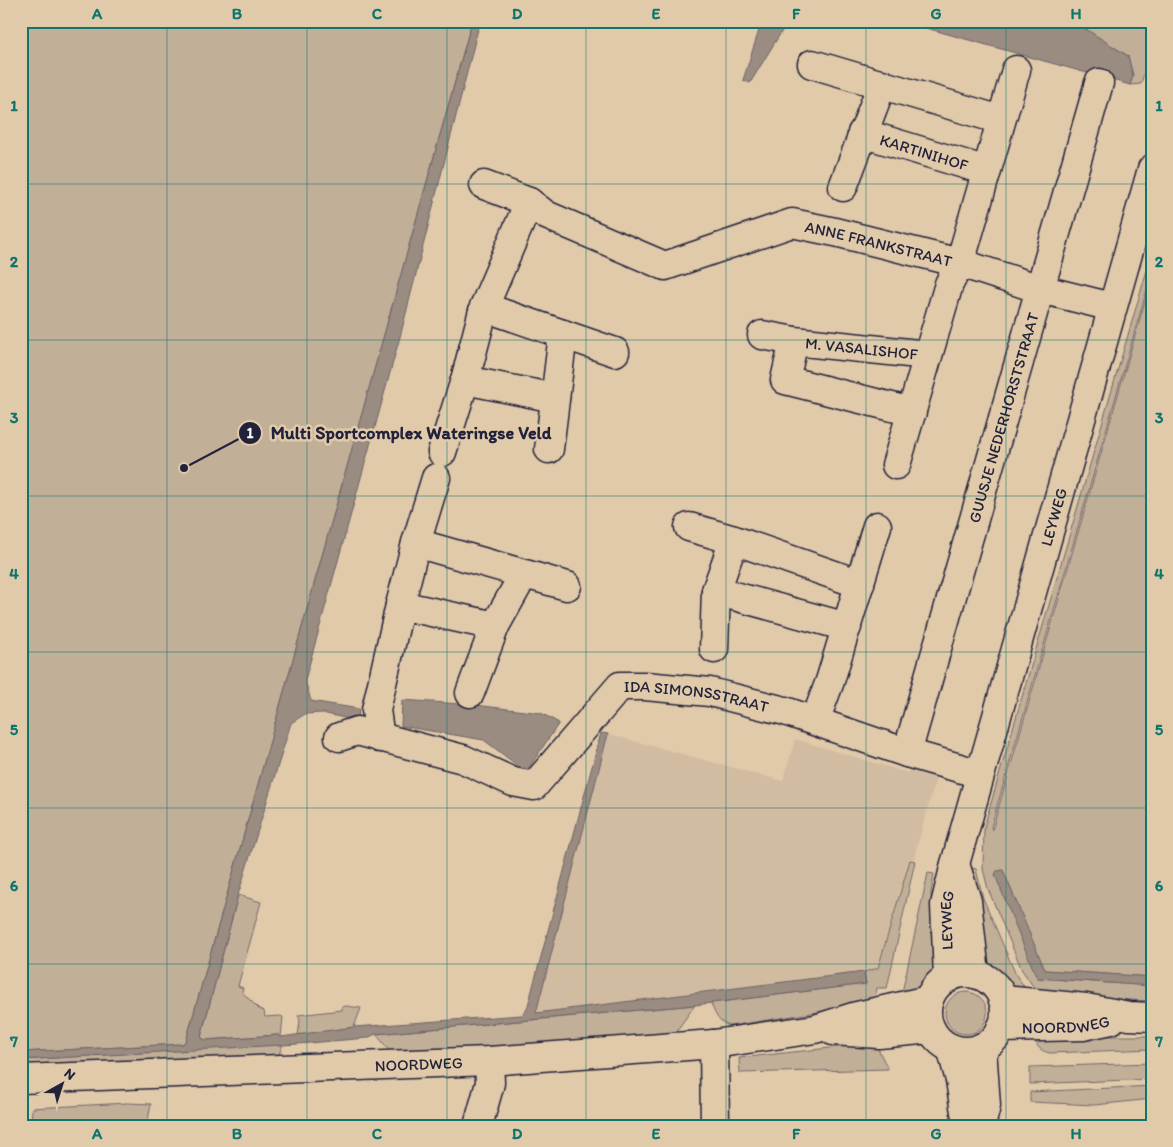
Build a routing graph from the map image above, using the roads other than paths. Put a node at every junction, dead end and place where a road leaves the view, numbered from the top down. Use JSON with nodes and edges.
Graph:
{"nodes":[{"id":1,"x":812,"y":64,"type":"dead end"},
{"id":2,"x":1016,"y":70,"type":"dead end"},
{"id":3,"x":1099,"y":83,"type":"dead end"},
{"id":4,"x":882,"y":84,"type":"junction"},
{"id":5,"x":1000,"y":120,"type":"junction"},
{"id":6,"x":862,"y":133,"type":"junction"},
{"id":7,"x":1152,"y":169,"type":"edge"},
{"id":8,"x":987,"y":171,"type":"junction"},
{"id":9,"x":484,"y":185,"type":"dead end"},
{"id":10,"x":843,"y":187,"type":"dead end"},
{"id":11,"x":529,"y":202,"type":"junction"},
{"id":12,"x":960,"y":263,"type":"junction"},
{"id":13,"x":1040,"y":289,"type":"junction"},
{"id":14,"x":484,"y":307,"type":"junction"},
{"id":15,"x":1112,"y":307,"type":"junction"},
{"id":16,"x":563,"y":334,"type":"junction"},
{"id":17,"x":762,"y":335,"type":"dead end"},
{"id":18,"x":794,"y":341,"type":"junction"},
{"id":19,"x":615,"y":352,"type":"dead end"},
{"id":20,"x":928,"y":356,"type":"junction"},
{"id":21,"x":464,"y":380,"type":"junction"},
{"id":22,"x":555,"y":398,"type":"junction"},
{"id":23,"x":912,"y":412,"type":"junction"},
{"id":24,"x":549,"y":449,"type":"dead end"},
{"id":25,"x":442,"y":452,"type":"dead end"},
{"id":26,"x":896,"y":465,"type":"dead end"},
{"id":27,"x":436,"y":478,"type":"dead end"},
{"id":28,"x":689,"y":526,"type":"dead end"},
{"id":29,"x":877,"y":526,"type":"dead end"},
{"id":30,"x":734,"y":540,"type":"junction"},
{"id":31,"x":416,"y":543,"type":"junction"},
{"id":32,"x":524,"y":574,"type":"junction"},
{"id":33,"x":860,"y":584,"type":"junction"},
{"id":34,"x":567,"y":586,"type":"dead end"},
{"id":35,"x":716,"y":591,"type":"junction"},
{"id":36,"x":400,"y":604,"type":"junction"},
{"id":37,"x":495,"y":626,"type":"junction"},
{"id":38,"x":846,"y":627,"type":"junction"},
{"id":39,"x":714,"y":649,"type":"dead end"},
{"id":40,"x":470,"y":693,"type":"dead end"},
{"id":41,"x":815,"y":721,"type":"junction"},
{"id":42,"x":339,"y":737,"type":"dead end"},
{"id":43,"x":380,"y":738,"type":"junction"},
{"id":44,"x":907,"y":753,"type":"junction"},
{"id":45,"x":980,"y":774,"type":"junction"},
{"id":46,"x":955,"y":864,"type":"junction"},
{"id":47,"x":975,"y":974,"type":"junction"},
{"id":48,"x":948,"y":978,"type":"junction"},
{"id":49,"x":929,"y":1000,"type":"junction"},
{"id":50,"x":1003,"y":1000,"type":"junction"},
{"id":51,"x":1141,"y":1017,"type":"edge"},
{"id":52,"x":1001,"y":1028,"type":"junction"},
{"id":53,"x":814,"y":1029,"type":"junction"},
{"id":54,"x":931,"y":1029,"type":"junction"},
{"id":55,"x":714,"y":1044,"type":"junction"},
{"id":56,"x":982,"y":1047,"type":"junction"},
{"id":57,"x":951,"y":1048,"type":"junction"},
{"id":58,"x":489,"y":1072,"type":"junction"},
{"id":59,"x":21,"y":1079,"type":"edge"},
{"id":60,"x":478,"y":1126,"type":"edge"},
{"id":61,"x":716,"y":1126,"type":"edge"},
{"id":62,"x":971,"y":1126,"type":"edge"},
{"id":63,"x":981,"y":1126,"type":"edge"}],
"edges":[{"from":1,"to":4,"type":"street"},
{"from":2,"to":5,"type":"street","name":"KARTINIHOF"},
{"from":3,"to":13,"type":"street","name":"GUUSJE NEDERHORSTSTRAAT"},
{"from":4,"to":5,"type":"street"},
{"from":4,"to":6,"type":"street","name":"KARTINIHOF"},
{"from":5,"to":8,"type":"street","name":"KARTINIHOF"},
{"from":6,"to":8,"type":"street","name":"KARTINIHOF"},
{"from":6,"to":10,"type":"street","name":"KARTINIHOF"},
{"from":7,"to":15,"type":"street","name":"LEYWEG"},
{"from":8,"to":12,"type":"street","name":"KARTINIHOF"},
{"from":9,"to":11,"type":"street","name":"ANNE FRANKSTRAAT"},
{"from":11,"to":12,"type":"street","name":"ANNE FRANKSTRAAT"},
{"from":11,"to":14,"type":"street"},
{"from":12,"to":13,"type":"street","name":"ANNE FRANKSTRAAT"},
{"from":12,"to":20,"type":"street","name":"M. VASALISHOF"},
{"from":13,"to":15,"type":"street","name":"ANNE FRANKSTRAAT"},
{"from":13,"to":44,"type":"street","name":"GUUSJE NEDERHORSTSTRAAT"},
{"from":14,"to":16,"type":"street"},
{"from":14,"to":21,"type":"street"},
{"from":15,"to":45,"type":"street","name":"LEYWEG"},
{"from":16,"to":19,"type":"street"},
{"from":16,"to":22,"type":"street"},
{"from":17,"to":18,"type":"street","name":"M. VASALISHOF"},
{"from":18,"to":20,"type":"street","name":"M. VASALISHOF"},
{"from":18,"to":23,"type":"street","name":"M. VASALISHOF"},
{"from":20,"to":23,"type":"street","name":"M. VASALISHOF"},
{"from":21,"to":22,"type":"street"},
{"from":21,"to":25,"type":"street"},
{"from":22,"to":24,"type":"street"},
{"from":23,"to":26,"type":"street","name":"M. VASALISHOF"},
{"from":27,"to":31,"type":"street"},
{"from":28,"to":30,"type":"street"},
{"from":29,"to":33,"type":"street"},
{"from":30,"to":33,"type":"street"},
{"from":30,"to":35,"type":"street"},
{"from":31,"to":32,"type":"street"},
{"from":31,"to":36,"type":"street"},
{"from":32,"to":34,"type":"street"},
{"from":32,"to":37,"type":"street"},
{"from":33,"to":38,"type":"street"},
{"from":35,"to":38,"type":"street"},
{"from":35,"to":39,"type":"street"},
{"from":36,"to":37,"type":"street"},
{"from":36,"to":43,"type":"street"},
{"from":37,"to":40,"type":"street"},
{"from":38,"to":41,"type":"street"},
{"from":41,"to":43,"type":"street","name":"IDA SIMONSSTRAAT"},
{"from":41,"to":44,"type":"street","name":"IDA SIMONSSTRAAT"},
{"from":42,"to":43,"type":"street","name":"IDA SIMONSSTRAAT"},
{"from":44,"to":45,"type":"street","name":"IDA SIMONSSTRAAT"},
{"from":45,"to":46,"type":"street","name":"LEYWEG"},
{"from":46,"to":47,"type":"street","name":"LEYWEG"},
{"from":46,"to":48,"type":"street","name":"LEYWEG"},
{"from":47,"to":48,"type":"street"},
{"from":47,"to":50,"type":"street"},
{"from":48,"to":49,"type":"street"},
{"from":49,"to":53,"type":"street","name":"NOORDWEG"},
{"from":49,"to":54,"type":"street"},
{"from":50,"to":51,"type":"street","name":"NOORDWEG"},
{"from":50,"to":52,"type":"street"},
{"from":51,"to":52,"type":"street","name":"NOORDWEG"},
{"from":52,"to":56,"type":"street"},
{"from":53,"to":54,"type":"street","name":"NOORDWEG"},
{"from":53,"to":55,"type":"street","name":"NOORDWEG"},
{"from":54,"to":57,"type":"street"},
{"from":55,"to":58,"type":"street","name":"NOORDWEG"},
{"from":55,"to":61,"type":"street"},
{"from":56,"to":57,"type":"street"},
{"from":56,"to":63,"type":"street"},
{"from":57,"to":62,"type":"street"},
{"from":58,"to":59,"type":"street","name":"NOORDWEG"},
{"from":58,"to":60,"type":"street"}]}
